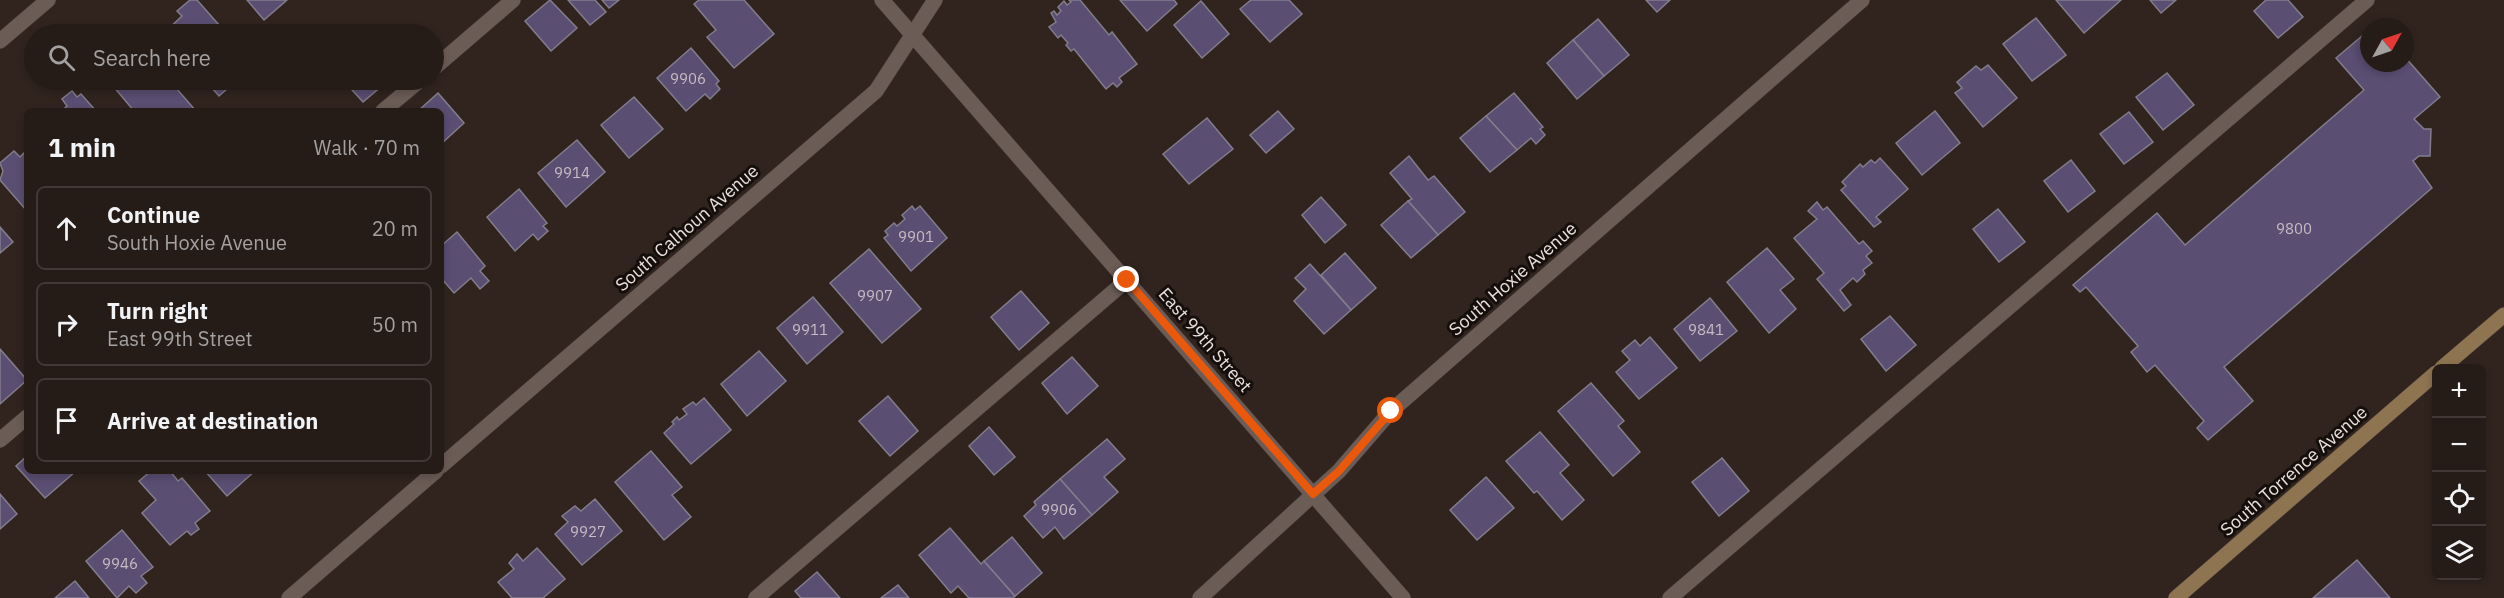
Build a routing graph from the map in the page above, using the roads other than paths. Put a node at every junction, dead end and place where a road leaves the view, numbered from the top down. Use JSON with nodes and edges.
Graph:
{"nodes":[{"id":1,"x":48,"y":0,"type":"edge"},
{"id":2,"x":513,"y":0,"type":"edge"},
{"id":3,"x":882,"y":0,"type":"edge"},
{"id":4,"x":935,"y":0,"type":"edge"},
{"id":5,"x":1862,"y":0,"type":"edge"},
{"id":6,"x":2367,"y":0,"type":"edge"},
{"id":7,"x":912,"y":35,"type":"junction"},
{"id":8,"x":0,"y":41,"type":"edge"},
{"id":9,"x":444,"y":59,"type":"edge"},
{"id":10,"x":408,"y":90,"type":"edge"},
{"id":11,"x":387,"y":108,"type":"edge"},
{"id":12,"x":1127,"y":280,"type":"junction"},
{"id":13,"x":2504,"y":315,"type":"edge"},
{"id":14,"x":2448,"y":364,"type":"edge"},
{"id":15,"x":2432,"y":376,"type":"edge"},
{"id":16,"x":24,"y":420,"type":"edge"},
{"id":17,"x":0,"y":440,"type":"edge"},
{"id":18,"x":444,"y":463,"type":"edge"},
{"id":19,"x":433,"y":474,"type":"edge"},
{"id":20,"x":1313,"y":494,"type":"junction"},
{"id":21,"x":289,"y":598,"type":"edge"},
{"id":22,"x":756,"y":598,"type":"edge"},
{"id":23,"x":1200,"y":598,"type":"edge"},
{"id":24,"x":1404,"y":598,"type":"edge"},
{"id":25,"x":1670,"y":598,"type":"edge"},
{"id":26,"x":2176,"y":598,"type":"edge"}],
"edges":[{"from":1,"to":8,"type":"street"},
{"from":2,"to":9,"type":"street"},
{"from":3,"to":7,"type":"street","name":"East 99th Street"},
{"from":4,"to":7,"type":"street","name":"South Calhoun Avenue"},
{"from":5,"to":20,"type":"street","name":"South Hoxie Avenue"},
{"from":6,"to":25,"type":"street"},
{"from":7,"to":12,"type":"street","name":"East 99th Street"},
{"from":7,"to":18,"type":"street","name":"South Calhoun Avenue"},
{"from":10,"to":11,"type":"street"},
{"from":12,"to":20,"type":"street","name":"East 99th Street"},
{"from":12,"to":22,"type":"street"},
{"from":13,"to":14,"type":"main road"},
{"from":15,"to":26,"type":"main road","name":"South Torrence Avenue"},
{"from":16,"to":17,"type":"street"},
{"from":19,"to":21,"type":"street"},
{"from":20,"to":23,"type":"street","name":"South Hoxie Avenue"},
{"from":20,"to":24,"type":"street","name":"East 99th Street"}]}
